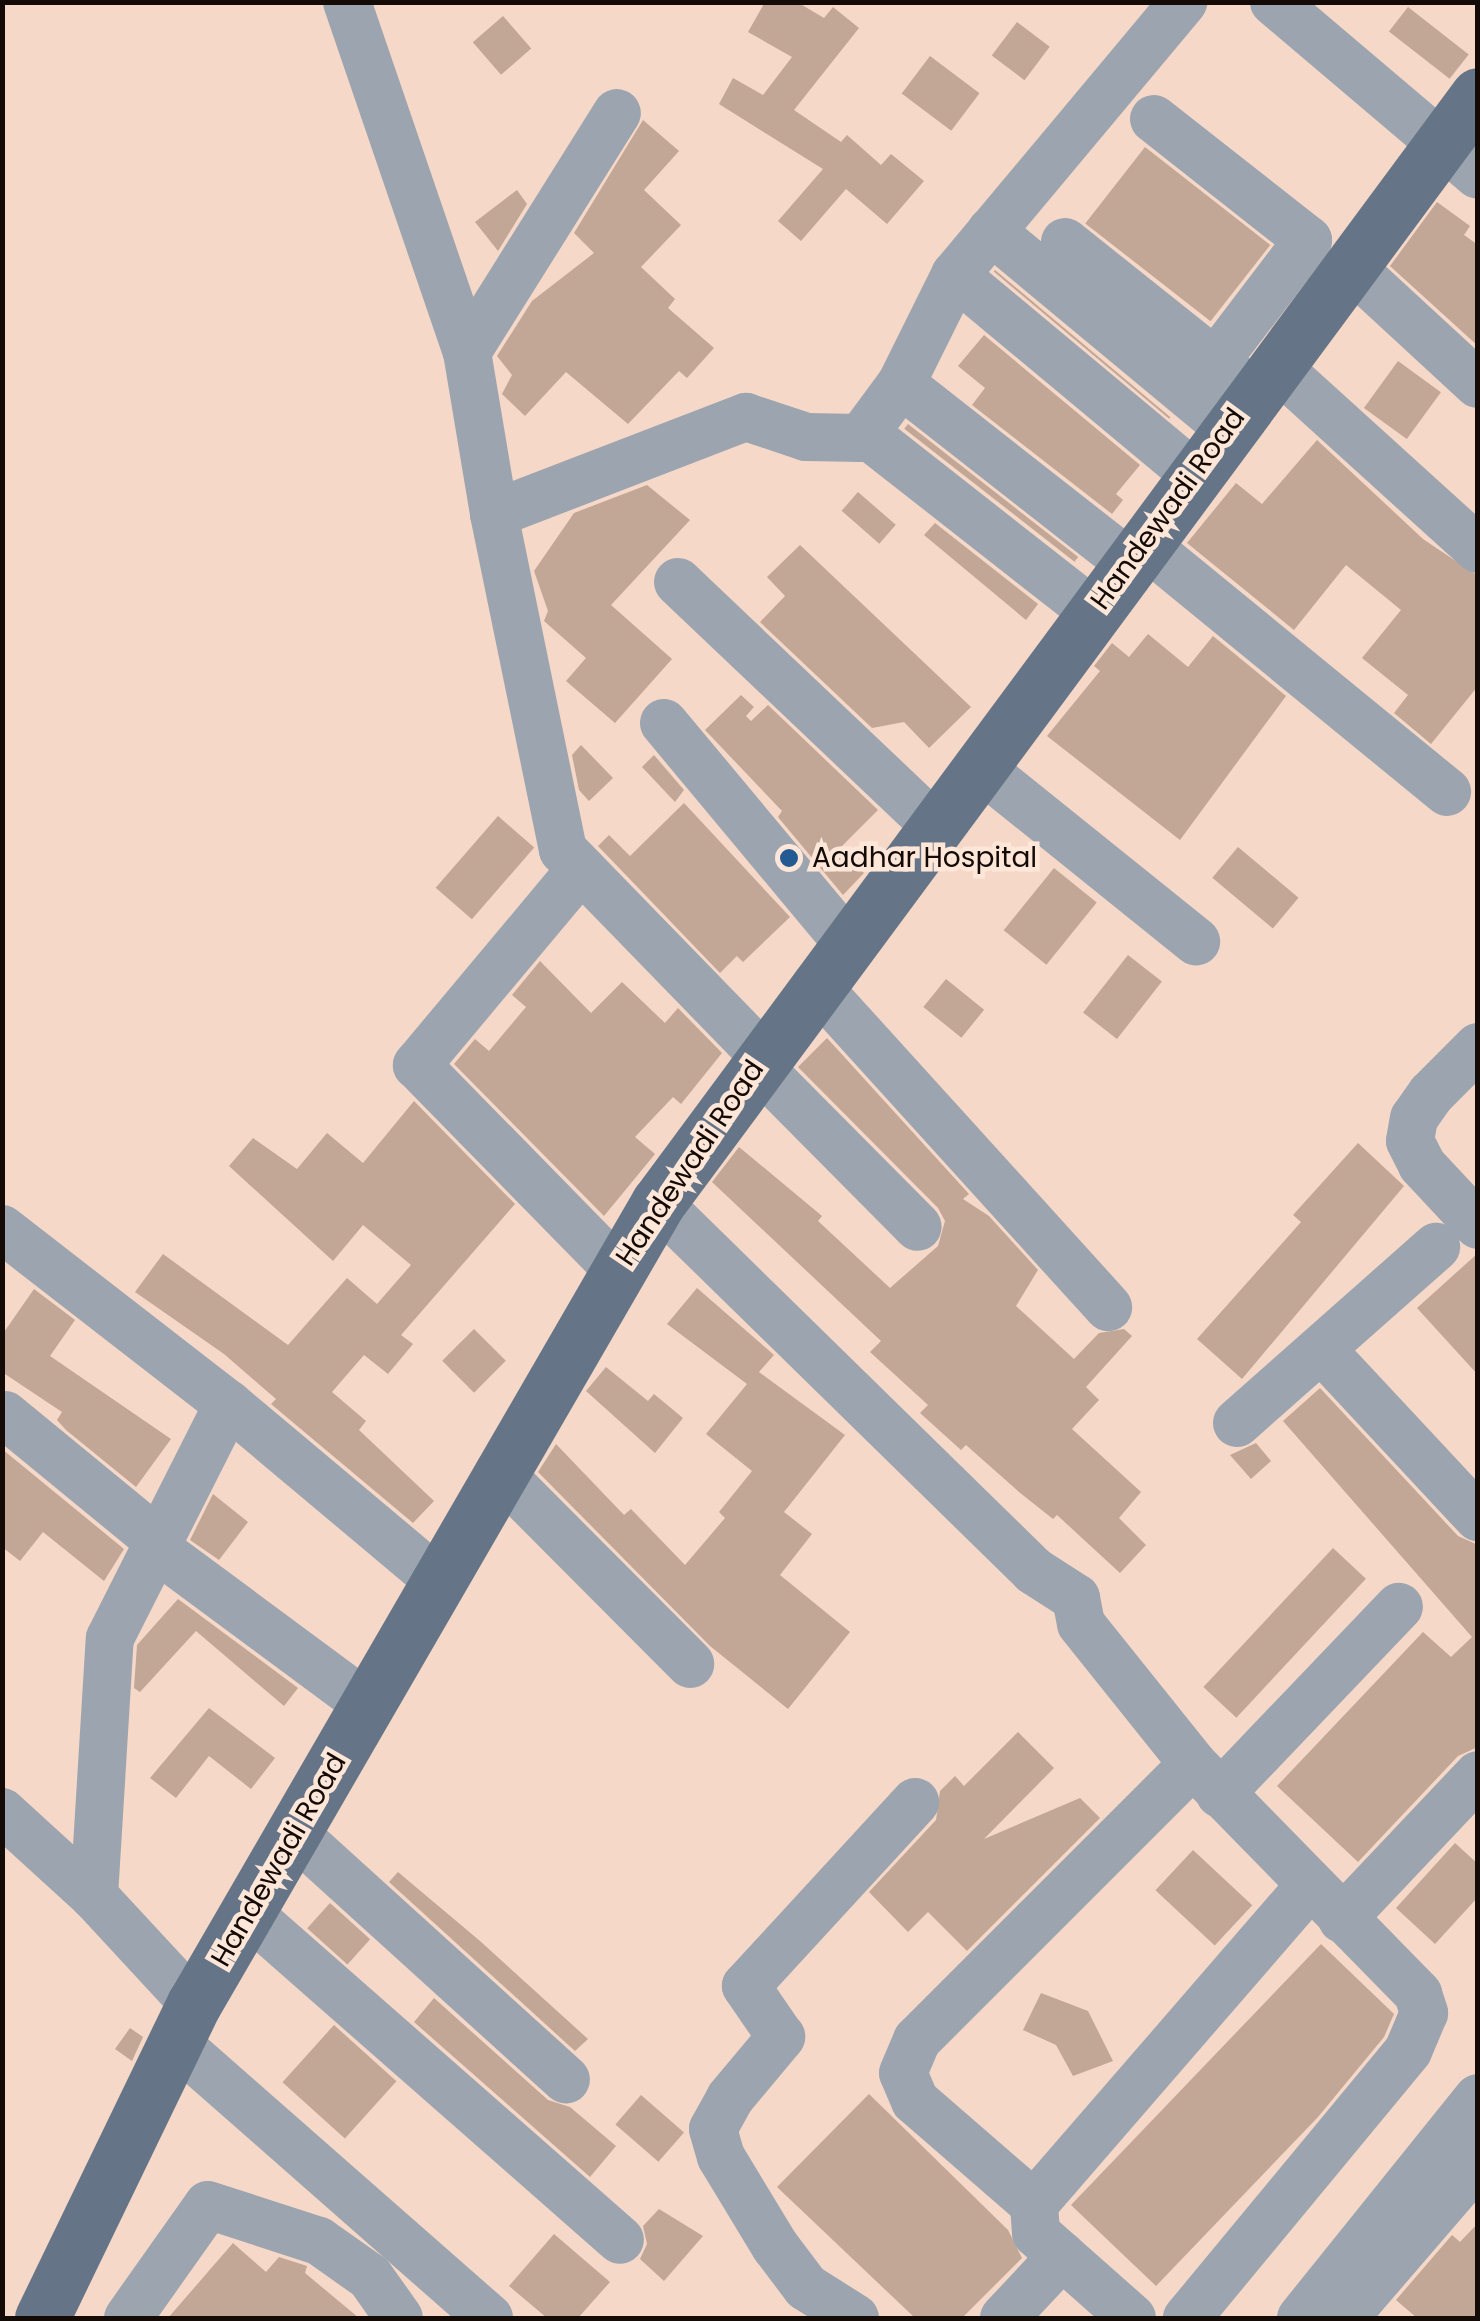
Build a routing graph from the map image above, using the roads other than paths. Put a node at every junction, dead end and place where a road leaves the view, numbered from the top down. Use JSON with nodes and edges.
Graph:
{"nodes":[{"id":1,"x":347,"y":2,"type":"edge"},
{"id":2,"x":1183,"y":2,"type":"edge"},
{"id":3,"x":1274,"y":2,"type":"edge"},
{"id":4,"x":1478,"y":95,"type":"edge"},
{"id":5,"x":617,"y":114,"type":"dead end"},
{"id":6,"x":1154,"y":118,"type":"dead end"},
{"id":7,"x":1460,"y":159,"type":"edge"},
{"id":8,"x":991,"y":231,"type":"junction"},
{"id":9,"x":1065,"y":242,"type":"dead end"},
{"id":10,"x":1350,"y":266,"type":"junction"},
{"id":11,"x":954,"y":275,"type":"junction"},
{"id":12,"x":467,"y":352,"type":"junction"},
{"id":13,"x":1254,"y":365,"type":"junction"},
{"id":14,"x":902,"y":384,"type":"junction"},
{"id":15,"x":1478,"y":384,"type":"edge"},
{"id":16,"x":865,"y":433,"type":"junction"},
{"id":17,"x":1194,"y":474,"type":"junction"},
{"id":18,"x":494,"y":514,"type":"junction"},
{"id":19,"x":1478,"y":550,"type":"edge"},
{"id":20,"x":1136,"y":553,"type":"junction"},
{"id":21,"x":678,"y":582,"type":"dead end"},
{"id":22,"x":1092,"y":612,"type":"junction"},
{"id":23,"x":664,"y":724,"type":"dead end"},
{"id":24,"x":978,"y":766,"type":"junction"},
{"id":25,"x":1447,"y":792,"type":"dead end"},
{"id":26,"x":933,"y":824,"type":"junction"},
{"id":27,"x":581,"y":868,"type":"junction"},
{"id":28,"x":1196,"y":941,"type":"dead end"},
{"id":29,"x":831,"y":964,"type":"junction"},
{"id":30,"x":1478,"y":1047,"type":"edge"},
{"id":31,"x":760,"y":1060,"type":"junction"},
{"id":32,"x":658,"y":1203,"type":"junction"},
{"id":33,"x":918,"y":1227,"type":"dead end"},
{"id":34,"x":2,"y":1229,"type":"edge"},
{"id":35,"x":1457,"y":1236,"type":"edge"},
{"id":36,"x":617,"y":1269,"type":"junction"},
{"id":37,"x":1108,"y":1308,"type":"dead end"},
{"id":38,"x":1322,"y":1350,"type":"junction"},
{"id":39,"x":228,"y":1404,"type":"junction"},
{"id":40,"x":5,"y":1416,"type":"edge"},
{"id":41,"x":1236,"y":1423,"type":"dead end"},
{"id":42,"x":499,"y":1472,"type":"junction"},
{"id":43,"x":1478,"y":1517,"type":"edge"},
{"id":44,"x":155,"y":1543,"type":"junction"},
{"id":45,"x":439,"y":1580,"type":"junction"},
{"id":46,"x":1399,"y":1608,"type":"dead end"},
{"id":47,"x":690,"y":1664,"type":"dead end"},
{"id":48,"x":369,"y":1706,"type":"junction"},
{"id":49,"x":1478,"y":1775,"type":"edge"},
{"id":50,"x":1206,"y":1779,"type":"junction"},
{"id":51,"x":916,"y":1802,"type":"dead end"},
{"id":52,"x":2,"y":1812,"type":"edge"},
{"id":53,"x":294,"y":1833,"type":"junction"},
{"id":54,"x":94,"y":1896,"type":"junction"},
{"id":55,"x":1325,"y":1903,"type":"junction"},
{"id":56,"x":248,"y":1913,"type":"junction"},
{"id":57,"x":185,"y":2023,"type":"junction"},
{"id":58,"x":566,"y":2080,"type":"dead end"},
{"id":59,"x":1478,"y":2098,"type":"edge"},
{"id":60,"x":1469,"y":2188,"type":"edge"},
{"id":61,"x":352,"y":2198,"type":"junction"},
{"id":62,"x":1034,"y":2204,"type":"junction"},
{"id":63,"x":318,"y":2240,"type":"junction"},
{"id":64,"x":620,"y":2240,"type":"dead end"},
{"id":65,"x":1062,"y":2256,"type":"junction"},
{"id":66,"x":42,"y":2318,"type":"edge"},
{"id":67,"x":128,"y":2318,"type":"edge"},
{"id":68,"x":399,"y":2318,"type":"edge"},
{"id":69,"x":489,"y":2318,"type":"edge"},
{"id":70,"x":855,"y":2318,"type":"edge"},
{"id":71,"x":1004,"y":2318,"type":"edge"},
{"id":72,"x":1132,"y":2318,"type":"edge"},
{"id":73,"x":1186,"y":2318,"type":"edge"},
{"id":74,"x":1301,"y":2318,"type":"edge"},
{"id":75,"x":1344,"y":2318,"type":"edge"}],
"edges":[{"from":1,"to":12,"type":"street"},
{"from":2,"to":8,"type":"street"},
{"from":3,"to":7,"type":"street"},
{"from":4,"to":7,"type":"main road","name":"Handewadi Road"},
{"from":5,"to":12,"type":"street"},
{"from":6,"to":13,"type":"street"},
{"from":7,"to":10,"type":"main road","name":"Handewadi Road"},
{"from":8,"to":11,"type":"street"},
{"from":8,"to":13,"type":"street"},
{"from":9,"to":13,"type":"street"},
{"from":10,"to":13,"type":"main road","name":"Handewadi Road"},
{"from":10,"to":15,"type":"street"},
{"from":11,"to":14,"type":"street"},
{"from":11,"to":17,"type":"street"},
{"from":12,"to":18,"type":"street"},
{"from":13,"to":17,"type":"main road","name":"Handewadi Road"},
{"from":13,"to":19,"type":"street"},
{"from":14,"to":16,"type":"street"},
{"from":14,"to":20,"type":"street"},
{"from":16,"to":18,"type":"street"},
{"from":16,"to":22,"type":"street"},
{"from":17,"to":20,"type":"main road","name":"Handewadi Road"},
{"from":18,"to":27,"type":"street"},
{"from":20,"to":22,"type":"main road","name":"Handewadi Road"},
{"from":20,"to":25,"type":"street"},
{"from":21,"to":26,"type":"street"},
{"from":22,"to":24,"type":"main road","name":"Handewadi Road"},
{"from":23,"to":29,"type":"street"},
{"from":24,"to":26,"type":"main road","name":"Handewadi Road"},
{"from":24,"to":28,"type":"street"},
{"from":26,"to":29,"type":"main road","name":"Handewadi Road"},
{"from":27,"to":31,"type":"street"},
{"from":27,"to":36,"type":"street"},
{"from":29,"to":31,"type":"main road","name":"Handewadi Road"},
{"from":29,"to":37,"type":"street"},
{"from":30,"to":35,"type":"street"},
{"from":31,"to":32,"type":"main road","name":"Handewadi Road"},
{"from":31,"to":33,"type":"street"},
{"from":32,"to":36,"type":"main road","name":"Handewadi Road"},
{"from":32,"to":50,"type":"street"},
{"from":34,"to":39,"type":"street"},
{"from":35,"to":38,"type":"street"},
{"from":36,"to":42,"type":"main road","name":"Handewadi Road"},
{"from":38,"to":41,"type":"street"},
{"from":38,"to":43,"type":"street"},
{"from":39,"to":44,"type":"street"},
{"from":39,"to":45,"type":"street"},
{"from":40,"to":44,"type":"street"},
{"from":42,"to":45,"type":"main road","name":"Handewadi Road"},
{"from":42,"to":47,"type":"street"},
{"from":44,"to":48,"type":"street"},
{"from":44,"to":54,"type":"street"},
{"from":45,"to":48,"type":"main road","name":"Handewadi Road"},
{"from":46,"to":50,"type":"street"},
{"from":48,"to":53,"type":"main road","name":"Handewadi Road"},
{"from":49,"to":55,"type":"street"},
{"from":50,"to":55,"type":"street"},
{"from":50,"to":62,"type":"street"},
{"from":51,"to":70,"type":"street"},
{"from":52,"to":54,"type":"street"},
{"from":53,"to":56,"type":"main road","name":"Handewadi Road"},
{"from":53,"to":58,"type":"street"},
{"from":54,"to":57,"type":"street"},
{"from":55,"to":62,"type":"street"},
{"from":55,"to":73,"type":"street"},
{"from":56,"to":57,"type":"main road","name":"Handewadi Road"},
{"from":56,"to":64,"type":"street"},
{"from":57,"to":61,"type":"street"},
{"from":57,"to":66,"type":"main road","name":"Handewadi Road"},
{"from":59,"to":74,"type":"street"},
{"from":60,"to":75,"type":"street"},
{"from":61,"to":63,"type":"street"},
{"from":61,"to":69,"type":"street"},
{"from":62,"to":65,"type":"street"},
{"from":63,"to":67,"type":"street"},
{"from":63,"to":68,"type":"street"},
{"from":65,"to":71,"type":"street"},
{"from":65,"to":72,"type":"street"}]}
